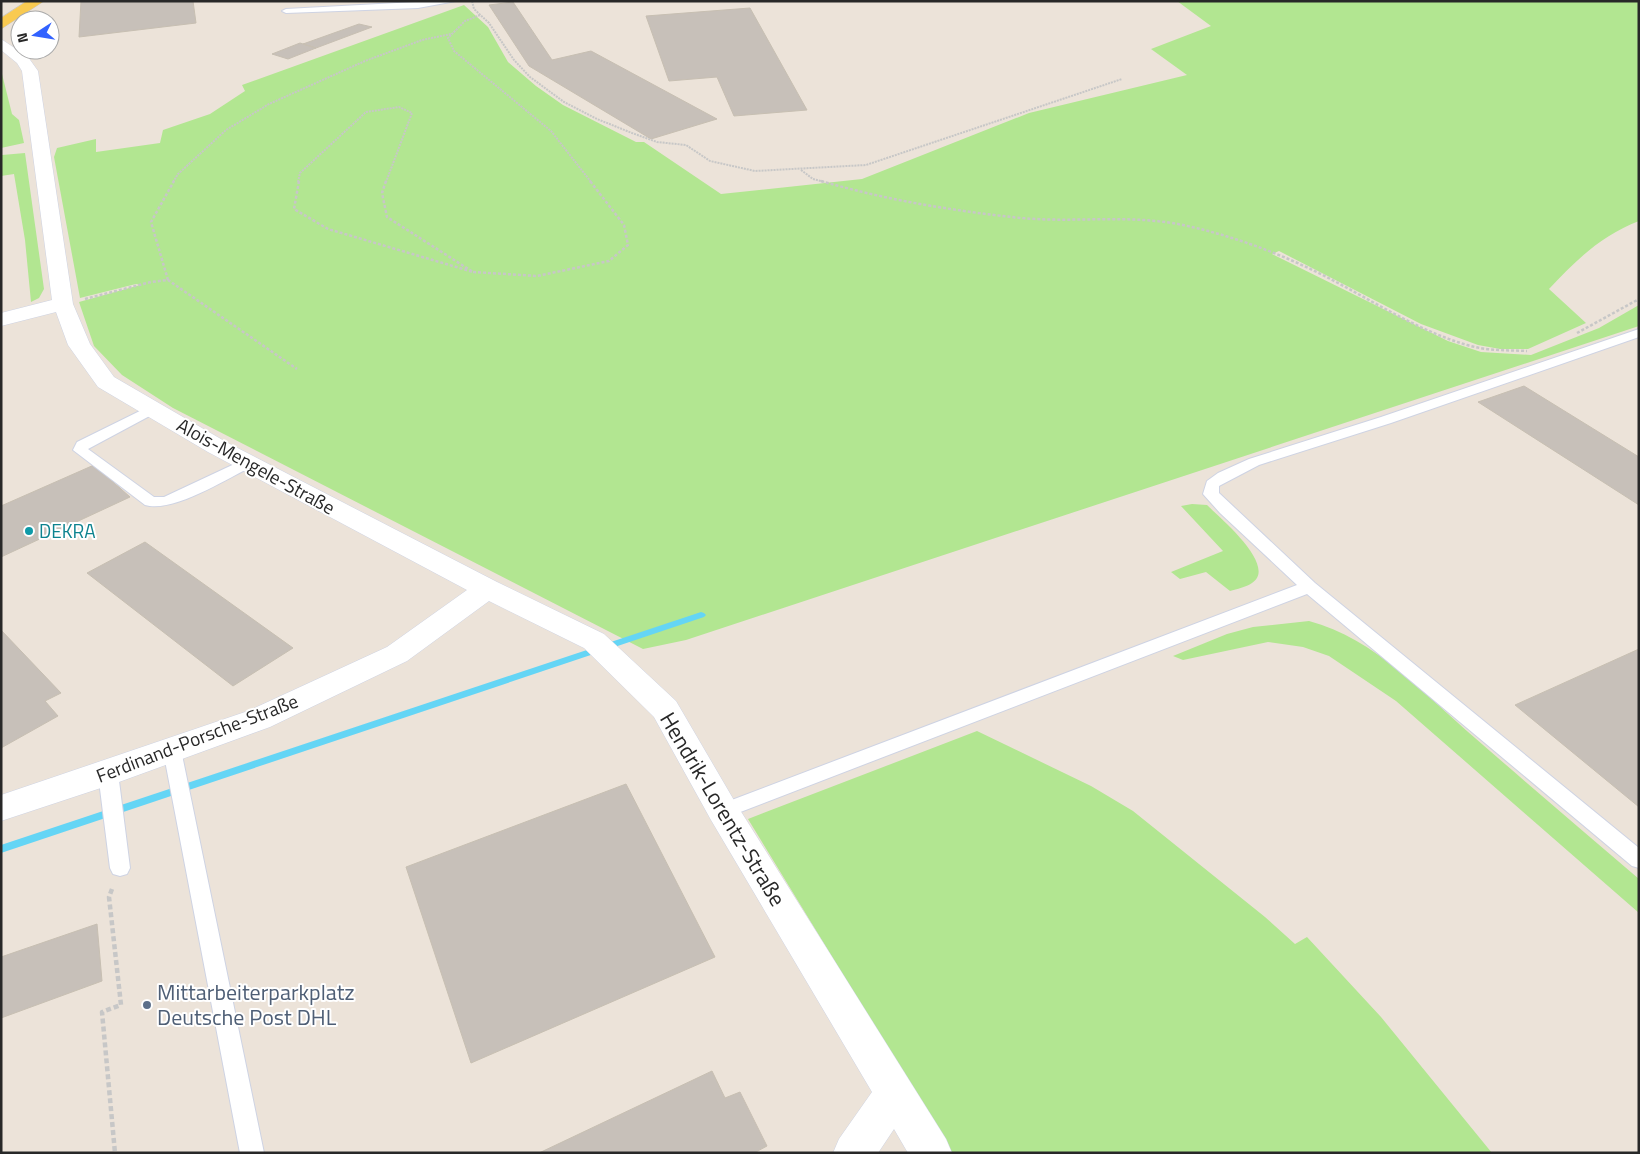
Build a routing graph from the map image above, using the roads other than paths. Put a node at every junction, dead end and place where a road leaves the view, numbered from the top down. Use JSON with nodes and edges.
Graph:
{"nodes":[{"id":1,"x":37,"y":1,"type":"edge"},
{"id":2,"x":452,"y":1,"type":"edge"},
{"id":3,"x":24,"y":7,"type":"edge"},
{"id":4,"x":286,"y":11,"type":"dead end"},
{"id":5,"x":1,"y":25,"type":"edge"},
{"id":6,"x":1,"y":43,"type":"edge"},
{"id":7,"x":63,"y":304,"type":"junction"},
{"id":8,"x":1,"y":320,"type":"edge"},
{"id":9,"x":1639,"y":333,"type":"edge"},
{"id":10,"x":152,"y":409,"type":"junction"},
{"id":11,"x":248,"y":463,"type":"junction"},
{"id":12,"x":1309,"y":586,"type":"junction"},
{"id":13,"x":488,"y":589,"type":"junction"},
{"id":14,"x":172,"y":750,"type":"junction"},
{"id":15,"x":108,"y":773,"type":"junction"},
{"id":16,"x":1,"y":808,"type":"edge"},
{"id":17,"x":723,"y":811,"type":"junction"},
{"id":18,"x":1639,"y":860,"type":"edge"},
{"id":19,"x":120,"y":868,"type":"road end"},
{"id":20,"x":894,"y":1094,"type":"junction"},
{"id":21,"x":252,"y":1153,"type":"edge"},
{"id":22,"x":854,"y":1153,"type":"edge"},
{"id":23,"x":931,"y":1153,"type":"edge"}],
"edges":[{"from":1,"to":3,"type":"main road"},
{"from":2,"to":4,"type":"lane"},
{"from":3,"to":5,"type":"main road"},
{"from":6,"to":7,"type":"street","name":"Alois-Mengele-Straße"},
{"from":7,"to":8,"type":"street"},
{"from":7,"to":10,"type":"street","name":"Alois-Mengele-Straße"},
{"from":9,"to":12,"type":"lane"},
{"from":10,"to":11,"type":"street","name":"Alois-Mengele-Straße"},
{"from":10,"to":11,"type":"lane"},
{"from":11,"to":13,"type":"street","name":"Alois-Mengele-Straße"},
{"from":12,"to":17,"type":"lane"},
{"from":12,"to":18,"type":"lane"},
{"from":13,"to":14,"type":"street","name":"Ferdinand-Porsche-Straße"},
{"from":13,"to":17,"type":"street","name":"Hendrik-Lorentz-Straße"},
{"from":14,"to":15,"type":"street","name":"Ferdinand-Porsche-Straße"},
{"from":14,"to":21,"type":"lane"},
{"from":15,"to":16,"type":"street","name":"Ferdinand-Porsche-Straße"},
{"from":15,"to":19,"type":"lane"},
{"from":17,"to":20,"type":"street","name":"Hendrik-Lorentz-Straße"},
{"from":20,"to":22,"type":"street"},
{"from":20,"to":23,"type":"street","name":"Hendrik-Lorentz-Straße"}]}
